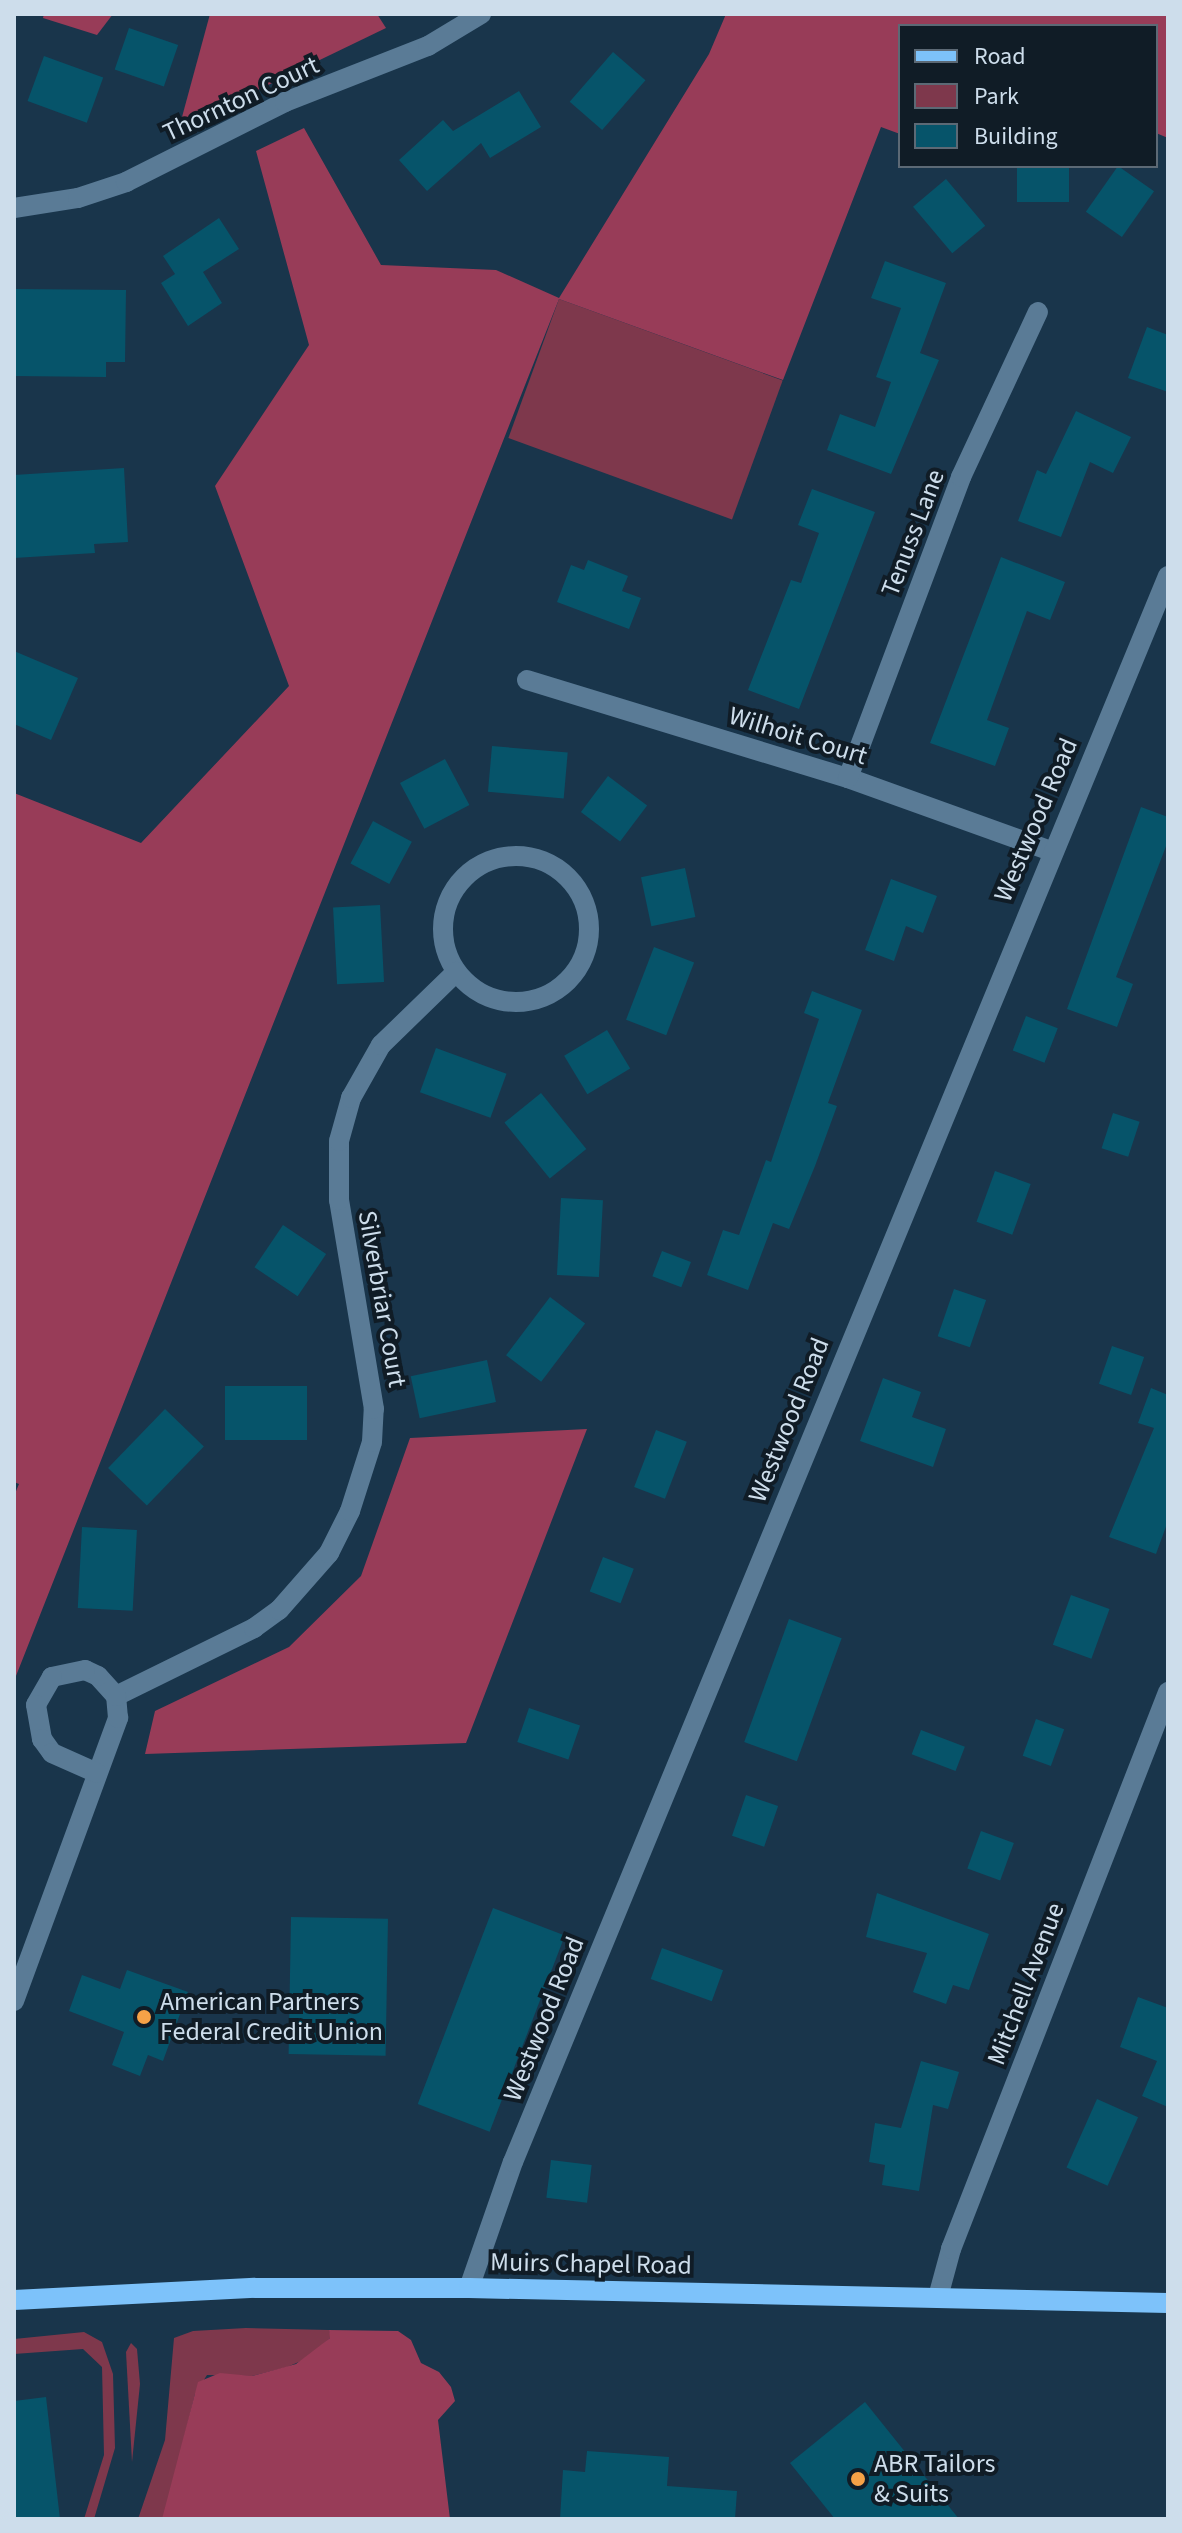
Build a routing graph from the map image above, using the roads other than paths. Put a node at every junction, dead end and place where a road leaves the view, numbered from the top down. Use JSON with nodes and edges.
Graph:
{"nodes":[{"id":1,"x":481,"y":14,"type":"edge"},
{"id":2,"x":14,"y":208,"type":"edge"},
{"id":3,"x":1038,"y":312,"type":"dead end"},
{"id":4,"x":1168,"y":576,"type":"edge"},
{"id":5,"x":1160,"y":619,"type":"edge"},
{"id":6,"x":527,"y":680,"type":"dead end"},
{"id":7,"x":848,"y":778,"type":"junction"},
{"id":8,"x":1051,"y":851,"type":"junction"},
{"id":9,"x":456,"y":972,"type":"junction"},
{"id":10,"x":1168,"y":1692,"type":"edge"},
{"id":11,"x":116,"y":1696,"type":"junction"},
{"id":12,"x":97,"y":1773,"type":"junction"},
{"id":13,"x":14,"y":2001,"type":"edge"},
{"id":14,"x":469,"y":2288,"type":"junction"},
{"id":15,"x":938,"y":2297,"type":"junction"},
{"id":16,"x":14,"y":2300,"type":"edge"},
{"id":17,"x":1168,"y":2303,"type":"edge"}],
"edges":[{"from":1,"to":2,"type":"street","name":"Thornton Court"},
{"from":3,"to":7,"type":"street","name":"Tenuss Lane"},
{"from":4,"to":5,"type":"street","name":"Westwood Road"},
{"from":5,"to":8,"type":"street","name":"Westwood Road"},
{"from":6,"to":7,"type":"street","name":"Wilhoit Court"},
{"from":7,"to":8,"type":"street","name":"Wilhoit Court"},
{"from":8,"to":14,"type":"street","name":"Westwood Road"},
{"from":9,"to":9,"type":"street"},
{"from":9,"to":11,"type":"street","name":"Silverbriar Court"},
{"from":10,"to":15,"type":"street","name":"Mitchell Avenue"},
{"from":11,"to":12,"type":"street"},
{"from":11,"to":12,"type":"street"},
{"from":12,"to":13,"type":"street"},
{"from":14,"to":15,"type":"main road","name":"Muirs Chapel Road"},
{"from":14,"to":16,"type":"main road","name":"Muirs Chapel Road"},
{"from":15,"to":17,"type":"main road","name":"Muirs Chapel Road"}]}
